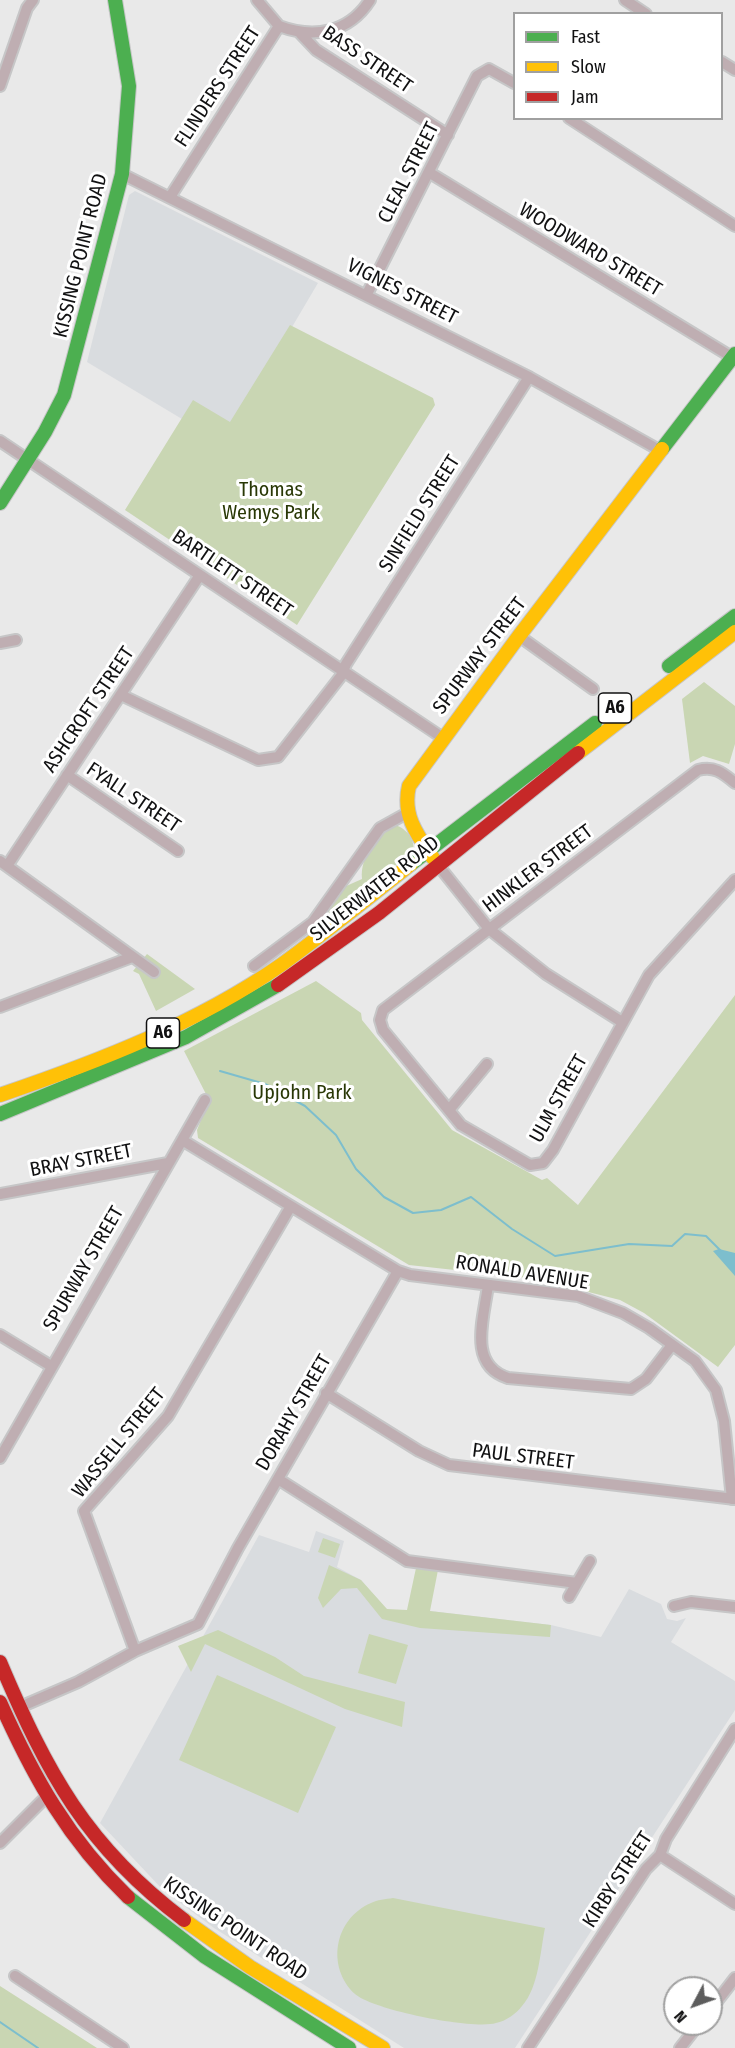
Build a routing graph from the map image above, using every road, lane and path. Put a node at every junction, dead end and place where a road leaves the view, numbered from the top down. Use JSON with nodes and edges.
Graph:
{"nodes":[{"id":1,"x":33,"y":0,"type":"edge"},
{"id":2,"x":115,"y":0,"type":"edge"},
{"id":3,"x":257,"y":0,"type":"edge"},
{"id":4,"x":370,"y":0,"type":"edge"},
{"id":5,"x":625,"y":0,"type":"edge"},
{"id":6,"x":643,"y":12,"type":"edge"},
{"id":7,"x":279,"y":26,"type":"junction"},
{"id":8,"x":298,"y":32,"type":"junction"},
{"id":9,"x":513,"y":82,"type":"edge"},
{"id":10,"x":0,"y":86,"type":"edge"},
{"id":11,"x":572,"y":120,"type":"edge"},
{"id":12,"x":448,"y":135,"type":"junction"},
{"id":13,"x":430,"y":173,"type":"junction"},
{"id":14,"x":123,"y":174,"type":"junction"},
{"id":15,"x":170,"y":197,"type":"junction"},
{"id":16,"x":735,"y":226,"type":"edge"},
{"id":17,"x":367,"y":294,"type":"junction"},
{"id":18,"x":734,"y":357,"type":"edge"},
{"id":19,"x":529,"y":377,"type":"junction"},
{"id":20,"x":0,"y":441,"type":"edge"},
{"id":21,"x":661,"y":452,"type":"junction"},
{"id":22,"x":28,"y":459,"type":"junction"},
{"id":23,"x":0,"y":503,"type":"edge"},
{"id":24,"x":200,"y":575,"type":"junction"},
{"id":25,"x":735,"y":616,"type":"edge"},
{"id":26,"x":735,"y":632,"type":"edge"},
{"id":27,"x":519,"y":636,"type":"junction"},
{"id":28,"x":16,"y":640,"type":"dead end"},
{"id":29,"x":0,"y":644,"type":"edge"},
{"id":30,"x":343,"y":670,"type":"junction"},
{"id":31,"x":593,"y":689,"type":"dead end"},
{"id":32,"x":121,"y":694,"type":"junction"},
{"id":33,"x":443,"y":738,"type":"junction"},
{"id":34,"x":67,"y":775,"type":"junction"},
{"id":35,"x":735,"y":783,"type":"edge"},
{"id":36,"x":407,"y":813,"type":"junction"},
{"id":37,"x":178,"y":850,"type":"dead end"},
{"id":38,"x":428,"y":851,"type":"junction"},
{"id":39,"x":3,"y":863,"type":"edge"},
{"id":40,"x":438,"y":865,"type":"junction"},
{"id":41,"x":735,"y":880,"type":"edge"},
{"id":42,"x":489,"y":929,"type":"junction"},
{"id":43,"x":132,"y":957,"type":"junction"},
{"id":44,"x":254,"y":966,"type":"dead end"},
{"id":45,"x":154,"y":972,"type":"dead end"},
{"id":46,"x":0,"y":1007,"type":"edge"},
{"id":47,"x":622,"y":1022,"type":"junction"},
{"id":48,"x":382,"y":1030,"type":"joint"},
{"id":49,"x":487,"y":1064,"type":"dead end"},
{"id":50,"x":0,"y":1095,"type":"edge"},
{"id":51,"x":205,"y":1100,"type":"dead end"},
{"id":52,"x":448,"y":1110,"type":"junction"},
{"id":53,"x":0,"y":1114,"type":"edge"},
{"id":54,"x":182,"y":1140,"type":"junction"},
{"id":55,"x":168,"y":1163,"type":"junction"},
{"id":56,"x":0,"y":1194,"type":"edge"},
{"id":57,"x":291,"y":1206,"type":"junction"},
{"id":58,"x":398,"y":1271,"type":"junction"},
{"id":59,"x":488,"y":1285,"type":"junction"},
{"id":60,"x":0,"y":1335,"type":"edge"},
{"id":61,"x":672,"y":1345,"type":"junction"},
{"id":62,"x":51,"y":1366,"type":"junction"},
{"id":63,"x":326,"y":1393,"type":"junction"},
{"id":64,"x":0,"y":1458,"type":"edge"},
{"id":65,"x":278,"y":1479,"type":"junction"},
{"id":66,"x":734,"y":1499,"type":"edge"},
{"id":67,"x":590,"y":1562,"type":"dead end"},
{"id":68,"x":577,"y":1583,"type":"junction"},
{"id":69,"x":569,"y":1597,"type":"dead end"},
{"id":70,"x":674,"y":1606,"type":"dead end"},
{"id":71,"x":735,"y":1607,"type":"edge"},
{"id":72,"x":135,"y":1651,"type":"junction"},
{"id":73,"x":0,"y":1662,"type":"edge"},
{"id":74,"x":0,"y":1702,"type":"edge"},
{"id":75,"x":20,"y":1707,"type":"junction"},
{"id":76,"x":735,"y":1729,"type":"edge"},
{"id":77,"x":46,"y":1797,"type":"junction"},
{"id":78,"x":0,"y":1843,"type":"edge"},
{"id":79,"x":660,"y":1856,"type":"junction"},
{"id":80,"x":735,"y":1904,"type":"edge"},
{"id":81,"x":15,"y":1976,"type":"dead end"},
{"id":82,"x":735,"y":1978,"type":"edge"},
{"id":83,"x":723,"y":1994,"type":"edge"},
{"id":84,"x":690,"y":2036,"type":"edge"},
{"id":85,"x":360,"y":2042,"type":"edge"},
{"id":86,"x":123,"y":2048,"type":"edge"},
{"id":87,"x":349,"y":2048,"type":"edge"},
{"id":88,"x":383,"y":2048,"type":"edge"},
{"id":89,"x":528,"y":2048,"type":"edge"},
{"id":90,"x":680,"y":2048,"type":"edge"}],
"edges":[{"from":1,"to":10,"type":"street"},
{"from":2,"to":14,"type":"main road","name":"KISSING POINT ROAD"},
{"from":3,"to":7,"type":"street","name":"FLINDERS STREET"},
{"from":4,"to":8,"type":"street"},
{"from":5,"to":6,"type":"street"},
{"from":7,"to":8,"type":"street"},
{"from":7,"to":15,"type":"street","name":"FLINDERS STREET"},
{"from":8,"to":12,"type":"street","name":"BASS STREET"},
{"from":9,"to":12,"type":"street","name":"CLEAL STREET"},
{"from":11,"to":16,"type":"street"},
{"from":12,"to":13,"type":"street","name":"CLEAL STREET"},
{"from":13,"to":17,"type":"street","name":"CLEAL STREET"},
{"from":13,"to":18,"type":"street","name":"WOODWARD STREET"},
{"from":14,"to":15,"type":"street","name":"VIGNES STREET"},
{"from":14,"to":22,"type":"main road","name":"KISSING POINT ROAD"},
{"from":15,"to":17,"type":"street","name":"VIGNES STREET"},
{"from":17,"to":19,"type":"street","name":"VIGNES STREET"},
{"from":18,"to":21,"type":"main road","name":"SPURWAY STREET"},
{"from":19,"to":21,"type":"street","name":"VIGNES STREET"},
{"from":19,"to":30,"type":"street","name":"SINFIELD STREET"},
{"from":20,"to":22,"type":"street","name":"BARTLETT STREET"},
{"from":21,"to":27,"type":"main road","name":"SPURWAY STREET"},
{"from":22,"to":23,"type":"main road","name":"KISSING POINT ROAD"},
{"from":22,"to":24,"type":"street","name":"BARTLETT STREET"},
{"from":24,"to":30,"type":"street","name":"BARTLETT STREET"},
{"from":24,"to":32,"type":"street","name":"ASHCROFT STREET"},
{"from":25,"to":38,"type":"main road","name":"SILVERWATER ROAD","number":"A6"},
{"from":26,"to":40,"type":"main road","name":"SILVERWATER ROAD","number":"A6"},
{"from":27,"to":31,"type":"street"},
{"from":27,"to":33,"type":"main road","name":"SPURWAY STREET"},
{"from":28,"to":29,"type":"street"},
{"from":30,"to":32,"type":"street","name":"SINFIELD STREET"},
{"from":30,"to":33,"type":"street","name":"BARTLETT STREET"},
{"from":32,"to":34,"type":"street","name":"ASHCROFT STREET"},
{"from":33,"to":36,"type":"main road","name":"SPURWAY STREET"},
{"from":34,"to":37,"type":"street","name":"FYALL STREET"},
{"from":34,"to":39,"type":"street","name":"ASHCROFT STREET"},
{"from":35,"to":42,"type":"street","name":"HINKLER STREET"},
{"from":36,"to":38,"type":"main road"},
{"from":36,"to":44,"type":"street"},
{"from":38,"to":40,"type":"main road"},
{"from":38,"to":50,"type":"main road","name":"SILVERWATER ROAD","number":"A6"},
{"from":39,"to":43,"type":"street"},
{"from":40,"to":42,"type":"street"},
{"from":40,"to":53,"type":"main road","name":"SILVERWATER ROAD","number":"A6"},
{"from":41,"to":47,"type":"street","name":"ULM STREET"},
{"from":42,"to":47,"type":"street"},
{"from":42,"to":48,"type":"street","name":"HINKLER STREET"},
{"from":43,"to":45,"type":"street"},
{"from":43,"to":46,"type":"street"},
{"from":47,"to":52,"type":"street","name":"ULM STREET"},
{"from":48,"to":52,"type":"street","name":"ULM STREET"},
{"from":49,"to":52,"type":"street"},
{"from":51,"to":54,"type":"street","name":"SPURWAY STREET"},
{"from":54,"to":55,"type":"street","name":"SPURWAY STREET"},
{"from":54,"to":57,"type":"street"},
{"from":55,"to":56,"type":"street","name":"BRAY STREET"},
{"from":55,"to":62,"type":"street","name":"SPURWAY STREET"},
{"from":57,"to":58,"type":"street"},
{"from":57,"to":72,"type":"street","name":"WASSELL STREET"},
{"from":58,"to":59,"type":"street","name":"RONALD AVENUE"},
{"from":58,"to":63,"type":"street","name":"DORAHY STREET"},
{"from":59,"to":61,"type":"street","name":"RONALD AVENUE"},
{"from":59,"to":61,"type":"street"},
{"from":60,"to":62,"type":"street"},
{"from":61,"to":66,"type":"street","name":"RONALD AVENUE"},
{"from":62,"to":64,"type":"street","name":"SPURWAY STREET"},
{"from":63,"to":65,"type":"street","name":"DORAHY STREET"},
{"from":63,"to":66,"type":"street","name":"PAUL STREET"},
{"from":65,"to":68,"type":"street"},
{"from":65,"to":72,"type":"street","name":"DORAHY STREET"},
{"from":67,"to":68,"type":"street"},
{"from":68,"to":69,"type":"street"},
{"from":70,"to":71,"type":"street"},
{"from":72,"to":75,"type":"street","name":"DORAHY STREET"},
{"from":73,"to":75,"type":"main road","name":"KISSING POINT ROAD"},
{"from":74,"to":77,"type":"main road","name":"KISSING POINT ROAD"},
{"from":75,"to":85,"type":"main road","name":"KISSING POINT ROAD"},
{"from":76,"to":79,"type":"street","name":"KIRBY STREET"},
{"from":77,"to":78,"type":"street"},
{"from":77,"to":87,"type":"main road","name":"KISSING POINT ROAD"},
{"from":79,"to":80,"type":"street"},
{"from":79,"to":89,"type":"street","name":"KIRBY STREET"},
{"from":81,"to":86,"type":"street"},
{"from":82,"to":83,"type":"street"},
{"from":84,"to":90,"type":"street"},
{"from":85,"to":88,"type":"main road","name":"KISSING POINT ROAD"}]}
